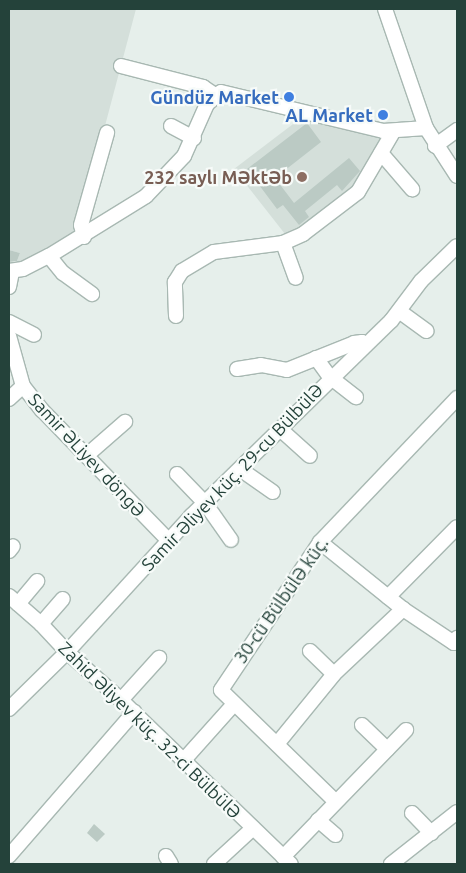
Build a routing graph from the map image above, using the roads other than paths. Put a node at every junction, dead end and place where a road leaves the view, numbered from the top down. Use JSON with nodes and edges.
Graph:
{"nodes":[{"id":1,"x":385,"y":9,"type":"edge"},
{"id":2,"x":121,"y":66,"type":"dead end"},
{"id":3,"x":214,"y":94,"type":"junction"},
{"id":4,"x":171,"y":126,"type":"dead end"},
{"id":5,"x":426,"y":128,"type":"junction"},
{"id":6,"x":457,"y":130,"type":"edge"},
{"id":7,"x":393,"y":132,"type":"junction"},
{"id":8,"x":107,"y":133,"type":"dead end"},
{"id":9,"x":194,"y":138,"type":"junction"},
{"id":10,"x":435,"y":146,"type":"junction"},
{"id":11,"x":381,"y":153,"type":"junction"},
{"id":12,"x":457,"y":176,"type":"edge"},
{"id":13,"x":412,"y":189,"type":"dead end"},
{"id":14,"x":84,"y":237,"type":"junction"},
{"id":15,"x":283,"y":243,"type":"junction"},
{"id":16,"x":457,"y":246,"type":"edge"},
{"id":17,"x":49,"y":256,"type":"junction"},
{"id":18,"x":10,"y":271,"type":"edge"},
{"id":19,"x":296,"y":278,"type":"dead end"},
{"id":20,"x":9,"y":287,"type":"edge"},
{"id":21,"x":92,"y":294,"type":"dead end"},
{"id":22,"x":399,"y":311,"type":"junction"},
{"id":23,"x":176,"y":316,"type":"dead end"},
{"id":24,"x":9,"y":322,"type":"edge"},
{"id":25,"x":427,"y":331,"type":"dead end"},
{"id":26,"x":34,"y":335,"type":"dead end"},
{"id":27,"x":9,"y":336,"type":"edge"},
{"id":28,"x":363,"y":346,"type":"junction"},
{"id":29,"x":316,"y":358,"type":"junction"},
{"id":30,"x":237,"y":369,"type":"dead end"},
{"id":31,"x":330,"y":378,"type":"junction"},
{"id":32,"x":23,"y":386,"type":"junction"},
{"id":33,"x":356,"y":397,"type":"dead end"},
{"id":34,"x":457,"y":398,"type":"edge"},
{"id":35,"x":9,"y":399,"type":"edge"},
{"id":36,"x":125,"y":422,"type":"dead end"},
{"id":37,"x":280,"y":429,"type":"junction"},
{"id":38,"x":86,"y":456,"type":"junction"},
{"id":39,"x":310,"y":456,"type":"dead end"},
{"id":40,"x":240,"y":468,"type":"junction"},
{"id":41,"x":177,"y":474,"type":"dead end"},
{"id":42,"x":273,"y":492,"type":"dead end"},
{"id":43,"x":205,"y":503,"type":"junction"},
{"id":44,"x":457,"y":527,"type":"edge"},
{"id":45,"x":168,"y":540,"type":"junction"},
{"id":46,"x":231,"y":540,"type":"dead end"},
{"id":47,"x":320,"y":542,"type":"junction"},
{"id":48,"x":37,"y":581,"type":"dead end"},
{"id":49,"x":388,"y":597,"type":"junction"},
{"id":50,"x":13,"y":600,"type":"edge"},
{"id":51,"x":62,"y":600,"type":"dead end"},
{"id":52,"x":403,"y":609,"type":"junction"},
{"id":53,"x":41,"y":624,"type":"junction"},
{"id":54,"x":456,"y":642,"type":"edge"},
{"id":55,"x":310,"y":651,"type":"dead end"},
{"id":56,"x":67,"y":652,"type":"junction"},
{"id":57,"x":159,"y":658,"type":"dead end"},
{"id":58,"x":334,"y":674,"type":"junction"},
{"id":59,"x":121,"y":700,"type":"junction"},
{"id":60,"x":234,"y":704,"type":"junction"},
{"id":61,"x":9,"y":709,"type":"edge"},
{"id":62,"x":134,"y":712,"type":"junction"},
{"id":63,"x":362,"y":725,"type":"dead end"},
{"id":64,"x":406,"y":730,"type":"dead end"},
{"id":65,"x":277,"y":744,"type":"junction"},
{"id":66,"x":386,"y":749,"type":"junction"},
{"id":67,"x":183,"y":761,"type":"junction"},
{"id":68,"x":335,"y":801,"type":"junction"},
{"id":69,"x":457,"y":812,"type":"edge"},
{"id":70,"x":412,"y":813,"type":"dead end"},
{"id":71,"x":318,"y":820,"type":"junction"},
{"id":72,"x":253,"y":828,"type":"junction"},
{"id":73,"x":431,"y":833,"type":"junction"},
{"id":74,"x":335,"y":835,"type":"dead end"},
{"id":75,"x":9,"y":856,"type":"edge"},
{"id":76,"x":287,"y":861,"type":"edge"},
{"id":77,"x":214,"y":864,"type":"edge"},
{"id":78,"x":391,"y":864,"type":"edge"}],
"edges":[{"from":1,"to":5,"type":"street"},
{"from":2,"to":3,"type":"street"},
{"from":3,"to":7,"type":"street"},
{"from":3,"to":9,"type":"street"},
{"from":4,"to":9,"type":"street"},
{"from":5,"to":7,"type":"street"},
{"from":5,"to":10,"type":"street"},
{"from":6,"to":10,"type":"street"},
{"from":7,"to":11,"type":"street"},
{"from":8,"to":14,"type":"street"},
{"from":9,"to":14,"type":"street"},
{"from":10,"to":12,"type":"street"},
{"from":11,"to":13,"type":"street"},
{"from":11,"to":15,"type":"street"},
{"from":14,"to":17,"type":"street"},
{"from":15,"to":19,"type":"street"},
{"from":15,"to":23,"type":"street"},
{"from":16,"to":22,"type":"street","name":"Samir Əliyev küç. 29-cu Bülbülə"},
{"from":17,"to":18,"type":"street"},
{"from":17,"to":21,"type":"street"},
{"from":18,"to":20,"type":"street"},
{"from":22,"to":25,"type":"street"},
{"from":22,"to":28,"type":"street","name":"Samir Əliyev küç. 29-cu Bülbülə"},
{"from":24,"to":26,"type":"street"},
{"from":27,"to":32,"type":"street","name":"Samir ƏLiyev döngə"},
{"from":28,"to":29,"type":"street"},
{"from":28,"to":31,"type":"street","name":"Samir Əliyev küç. 29-cu Bülbülə"},
{"from":29,"to":30,"type":"street"},
{"from":29,"to":31,"type":"street"},
{"from":31,"to":33,"type":"street"},
{"from":31,"to":37,"type":"street","name":"Samir Əliyev küç. 29-cu Bülbülə"},
{"from":32,"to":35,"type":"street"},
{"from":32,"to":38,"type":"street","name":"Samir ƏLiyev döngə"},
{"from":34,"to":47,"type":"street","name":"30-cü Bülbülə küç."},
{"from":36,"to":38,"type":"street"},
{"from":37,"to":39,"type":"street"},
{"from":37,"to":40,"type":"street","name":"Samir Əliyev küç. 29-cu Bülbülə"},
{"from":38,"to":45,"type":"street","name":"Samir ƏLiyev döngə"},
{"from":40,"to":42,"type":"street"},
{"from":40,"to":43,"type":"street","name":"Samir Əliyev küç. 29-cu Bülbülə"},
{"from":41,"to":43,"type":"street"},
{"from":43,"to":45,"type":"street","name":"Samir Əliyev küç. 29-cu Bülbülə"},
{"from":43,"to":46,"type":"street"},
{"from":44,"to":49,"type":"street"},
{"from":45,"to":56,"type":"street","name":"Samir Əliyev küç. 29-cu Bülbülə"},
{"from":47,"to":49,"type":"street"},
{"from":47,"to":60,"type":"street","name":"30-cü Bülbülə küç."},
{"from":48,"to":50,"type":"street"},
{"from":49,"to":52,"type":"street"},
{"from":50,"to":53,"type":"street","name":"Zahid Əliyev küç. 32-ci Bülbülə"},
{"from":51,"to":53,"type":"street"},
{"from":52,"to":54,"type":"street"},
{"from":52,"to":58,"type":"street"},
{"from":53,"to":56,"type":"street","name":"Zahid Əliyev küç. 32-ci Bülbülə"},
{"from":55,"to":58,"type":"street"},
{"from":56,"to":59,"type":"street","name":"Zahid Əliyev küç. 32-ci Bülbülə"},
{"from":56,"to":61,"type":"street","name":"Samir Əliyev küç. 29-cu Bülbülə"},
{"from":57,"to":59,"type":"street"},
{"from":58,"to":65,"type":"street"},
{"from":59,"to":62,"type":"street","name":"Zahid Əliyev küç. 32-ci Bülbülə"},
{"from":60,"to":65,"type":"street","name":"30-cü Bülbülə küç."},
{"from":60,"to":67,"type":"street"},
{"from":62,"to":67,"type":"street","name":"Zahid Əliyev küç. 32-ci Bülbülə"},
{"from":62,"to":75,"type":"street"},
{"from":63,"to":66,"type":"street"},
{"from":64,"to":66,"type":"street"},
{"from":65,"to":68,"type":"street","name":"30-cü Bülbülə küç."},
{"from":66,"to":68,"type":"street"},
{"from":67,"to":72,"type":"street","name":"Zahid Əliyev küç. 32-ci Bülbülə"},
{"from":68,"to":71,"type":"street"},
{"from":69,"to":73,"type":"street"},
{"from":70,"to":73,"type":"street"},
{"from":71,"to":74,"type":"street"},
{"from":71,"to":76,"type":"street"},
{"from":72,"to":76,"type":"street","name":"Zahid Əliyev küç. 32-ci Bülbülə"},
{"from":72,"to":77,"type":"street"},
{"from":73,"to":78,"type":"street"}]}
